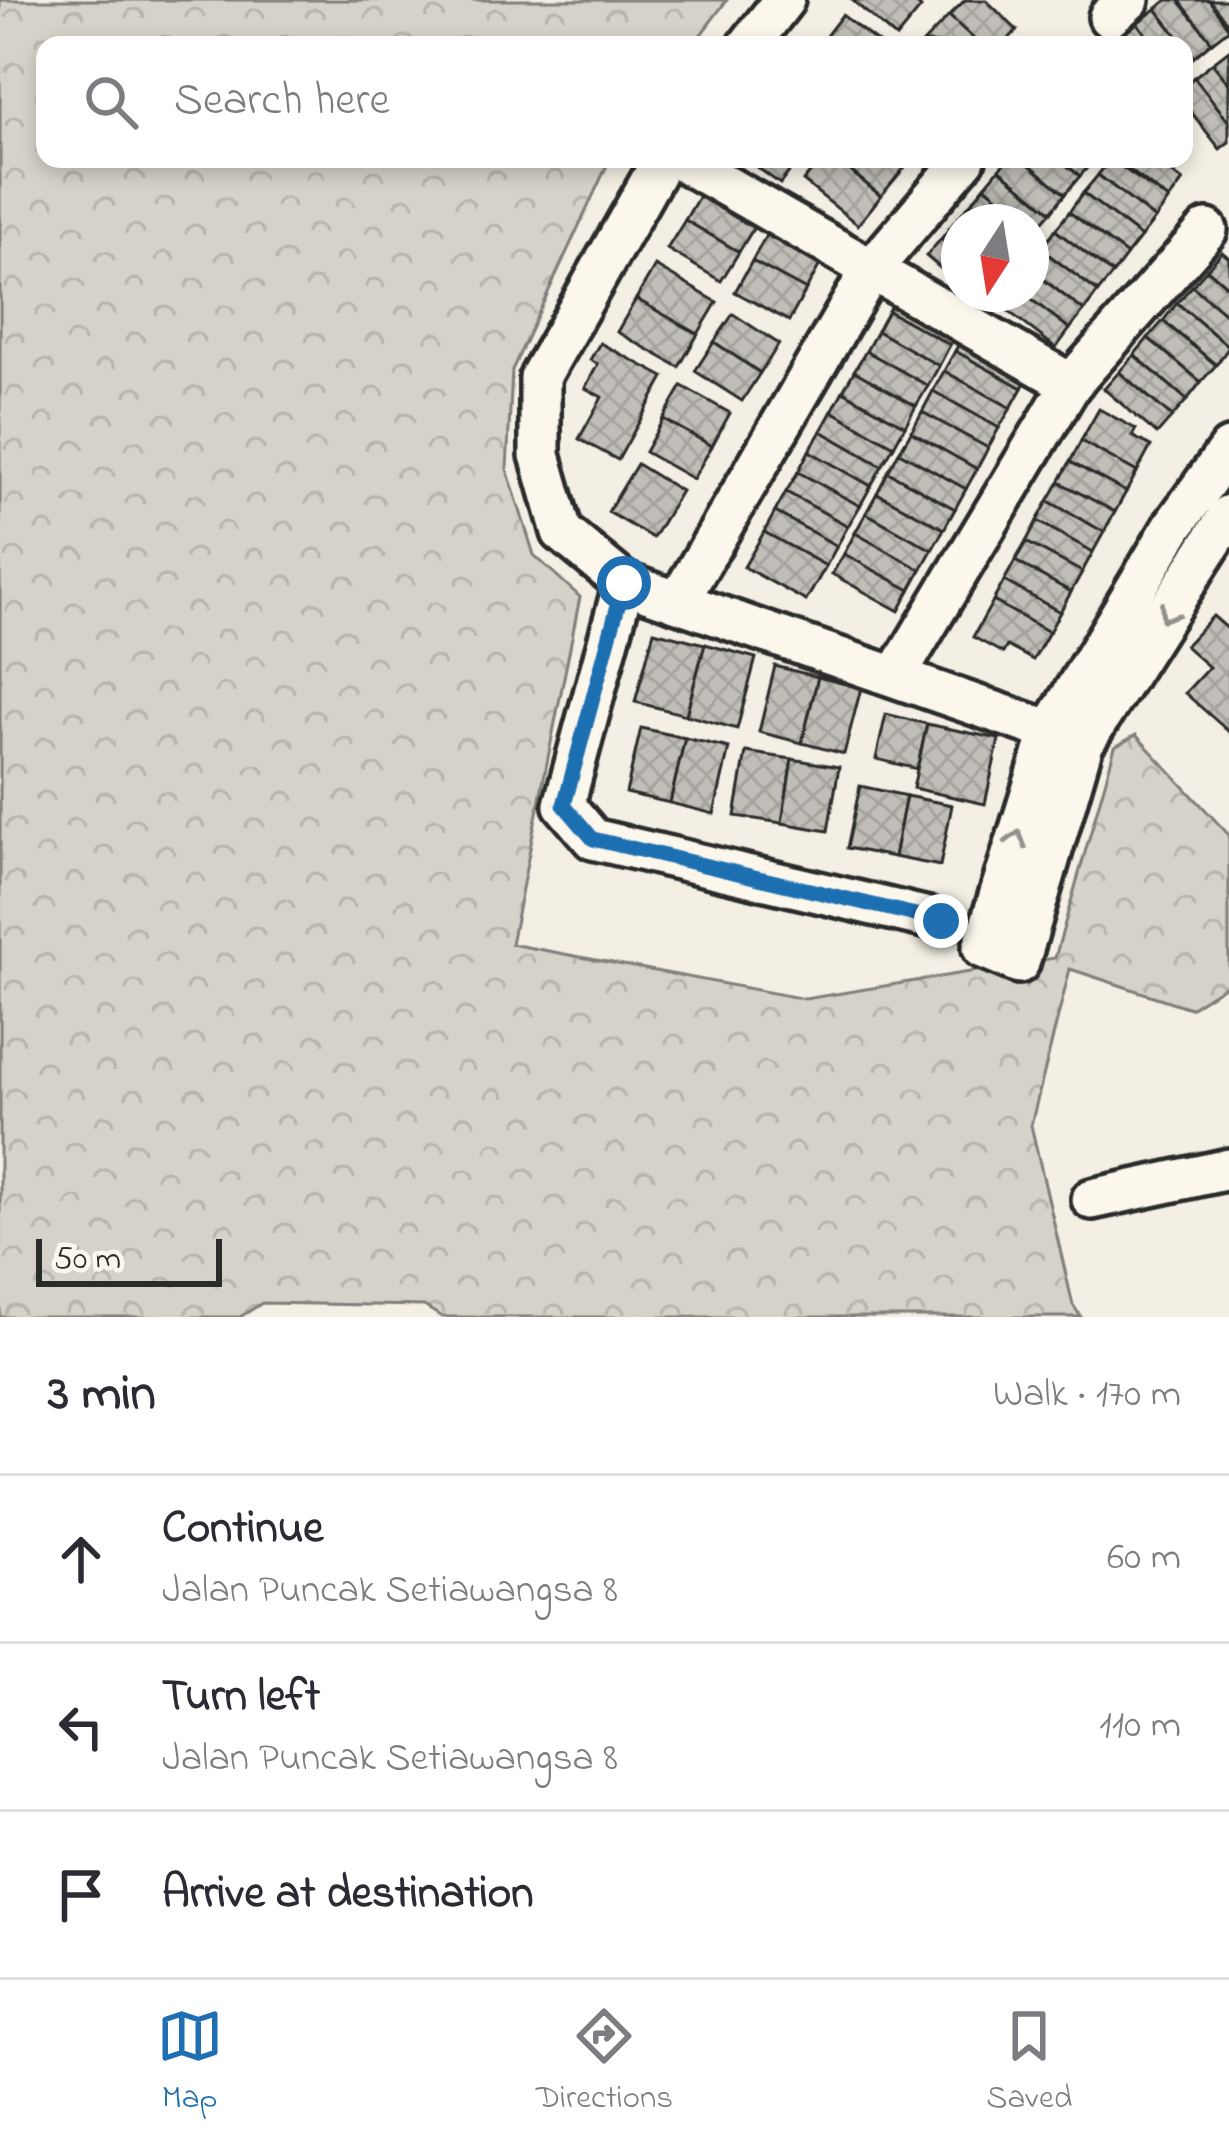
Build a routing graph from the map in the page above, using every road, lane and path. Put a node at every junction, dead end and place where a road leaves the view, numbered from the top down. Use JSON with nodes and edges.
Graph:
{"nodes":[{"id":1,"x":784,"y":0,"type":"edge"},
{"id":2,"x":756,"y":36,"type":"edge"},
{"id":3,"x":658,"y":168,"type":"edge"},
{"id":4,"x":695,"y":168,"type":"edge"},
{"id":5,"x":956,"y":168,"type":"edge"},
{"id":6,"x":1208,"y":230,"type":"dead end"},
{"id":7,"x":871,"y":270,"type":"junction"},
{"id":8,"x":1071,"y":384,"type":"junction"},
{"id":9,"x":1229,"y":449,"type":"edge"},
{"id":10,"x":1229,"y":515,"type":"edge"},
{"id":11,"x":624,"y":583,"type":"junction"},
{"id":12,"x":678,"y":602,"type":"junction"},
{"id":13,"x":896,"y":676,"type":"junction"},
{"id":14,"x":1067,"y":737,"type":"junction"},
{"id":15,"x":941,"y":921,"type":"dead end"},
{"id":16,"x":1229,"y":1169,"type":"edge"},
{"id":17,"x":1091,"y":1199,"type":"dead end"}],
"edges":[{"from":1,"to":2,"type":"street"},
{"from":3,"to":11,"type":"street"},
{"from":4,"to":7,"type":"street"},
{"from":5,"to":7,"type":"street"},
{"from":6,"to":8,"type":"street"},
{"from":7,"to":8,"type":"street"},
{"from":7,"to":12,"type":"street"},
{"from":8,"to":13,"type":"street"},
{"from":9,"to":14,"type":"street"},
{"from":10,"to":14,"type":"street","one_way":true},
{"from":11,"to":12,"type":"street"},
{"from":11,"to":15,"type":"street"},
{"from":12,"to":13,"type":"street"},
{"from":13,"to":14,"type":"street"},
{"from":14,"to":14,"type":"street","one_way":true},
{"from":16,"to":17,"type":"street"}]}
